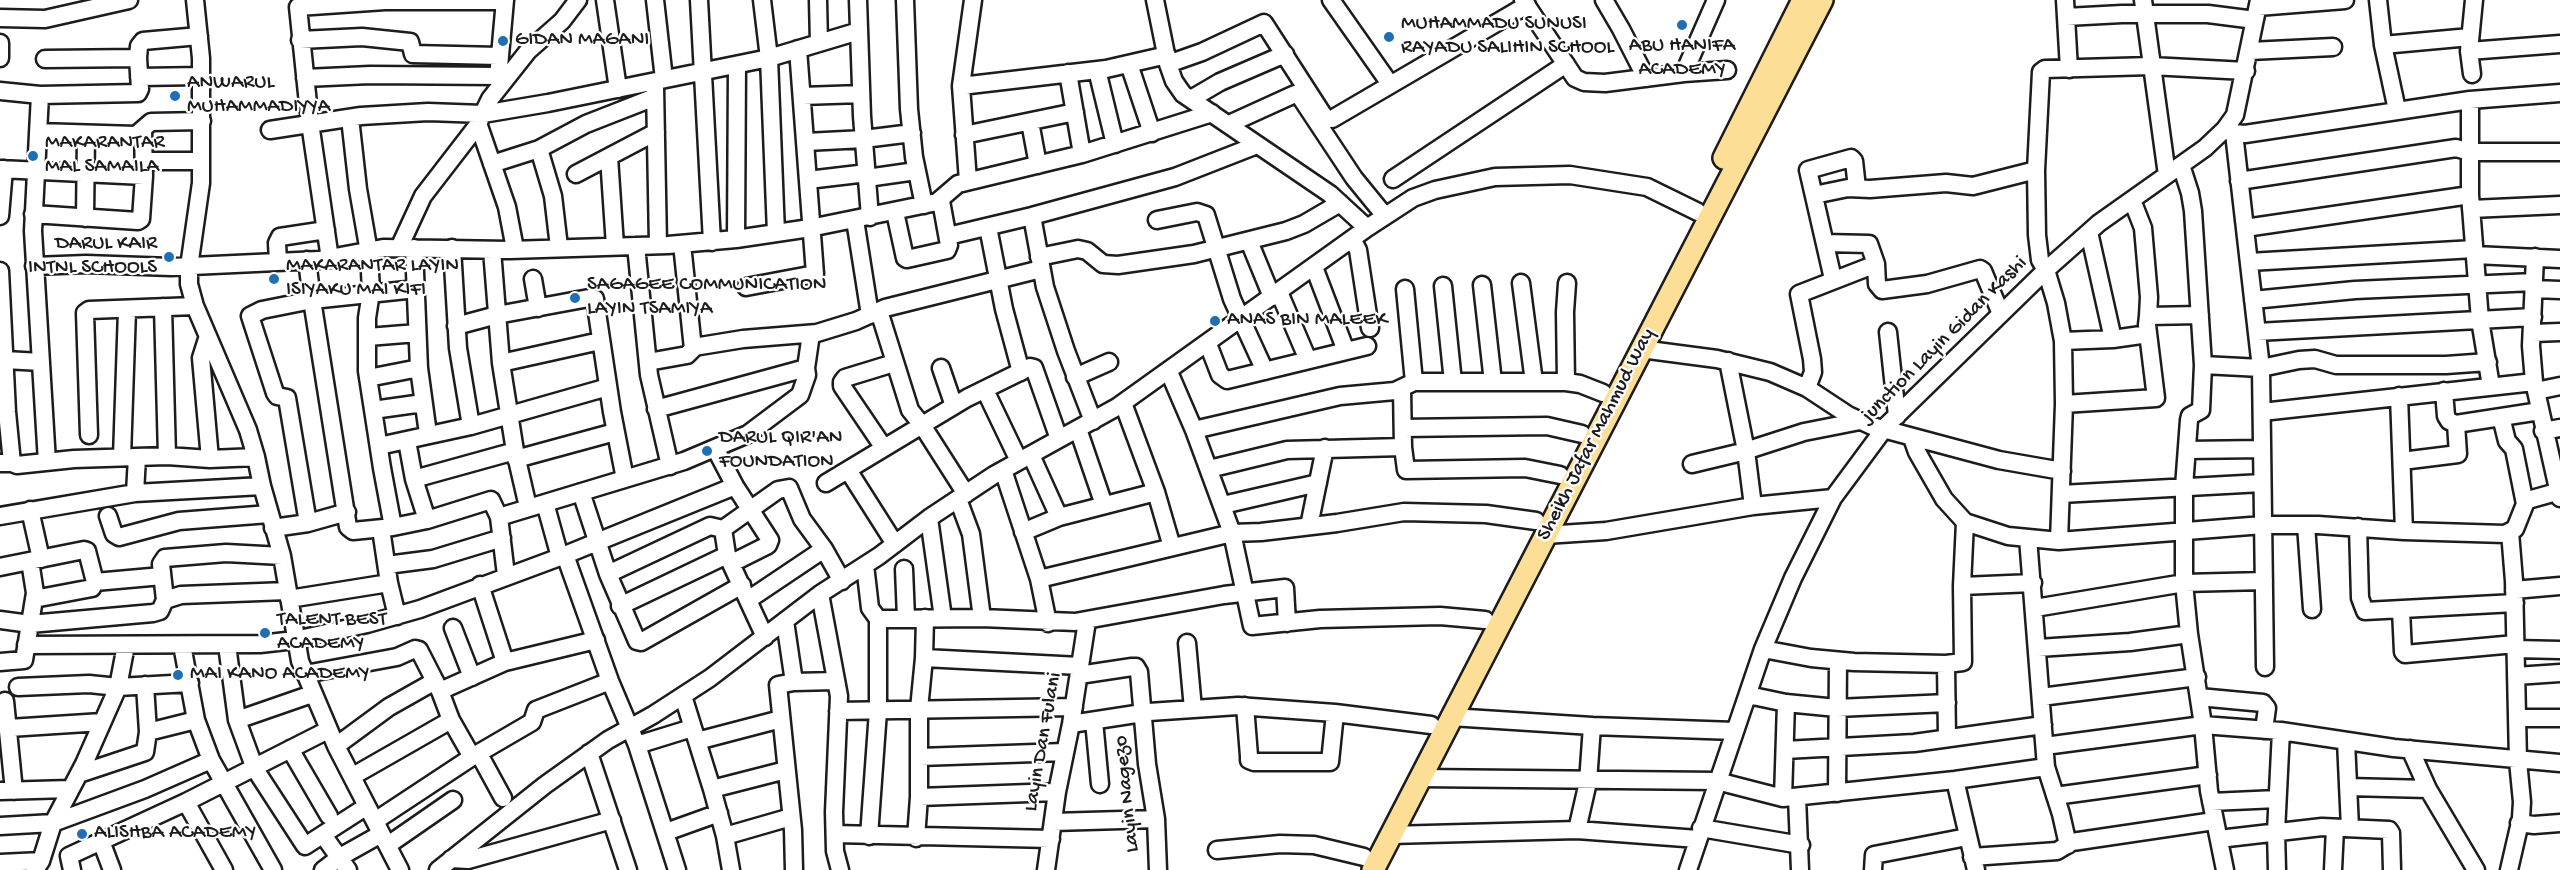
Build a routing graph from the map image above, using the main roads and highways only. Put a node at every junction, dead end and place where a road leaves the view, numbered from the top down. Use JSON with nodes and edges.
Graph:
{"nodes":[{"id":1,"x":1803,"y":0,"type":"edge"},
{"id":2,"x":1822,"y":0,"type":"edge"},
{"id":3,"x":1541,"y":528,"type":"junction"},
{"id":4,"x":1365,"y":866,"type":"edge"}],
"edges":[{"from":1,"to":3,"type":"main road","name":"Sheikh Jafar Mahmud Way"},
{"from":2,"to":3,"type":"main road","name":"Sheikh Jafar Mahmud Way"},
{"from":3,"to":4,"type":"main road","name":"Sheikh Jafar Mahmud Way"},
{"from":3,"to":4,"type":"main road","name":"Sheikh Jafar Mahmud Way"}]}
